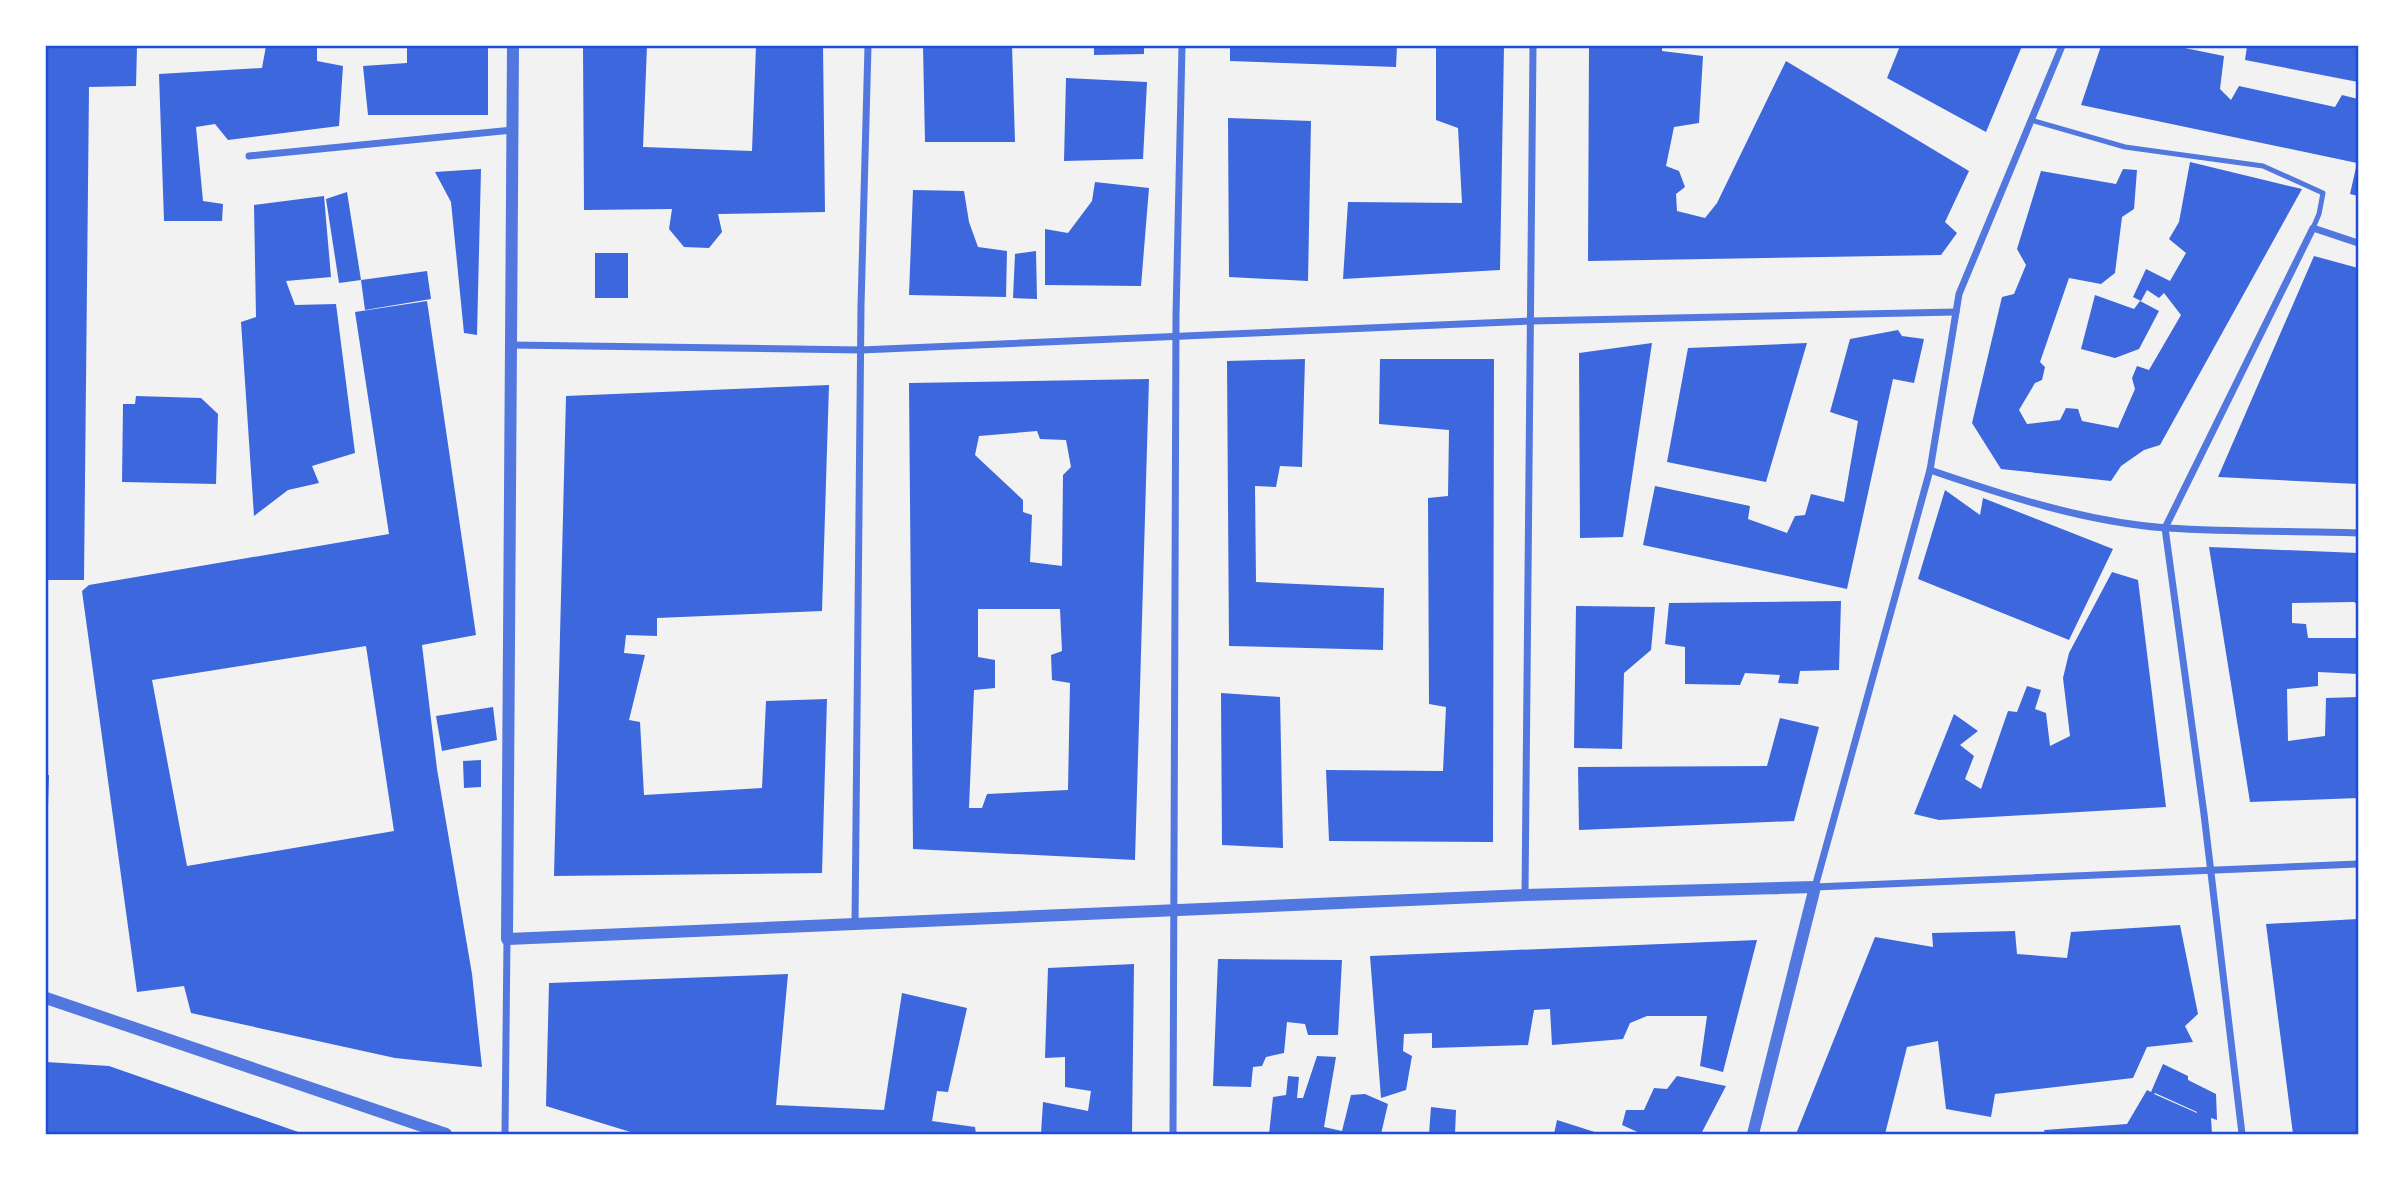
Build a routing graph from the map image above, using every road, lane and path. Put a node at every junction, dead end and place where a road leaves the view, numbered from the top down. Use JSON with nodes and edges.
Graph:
{"nodes":[{"id":1,"x":513,"y":46,"type":"edge"},
{"id":2,"x":868,"y":46,"type":"edge"},
{"id":3,"x":1182,"y":46,"type":"edge"},
{"id":4,"x":1533,"y":46,"type":"edge"},
{"id":5,"x":2062,"y":46,"type":"edge"},
{"id":6,"x":2031,"y":120,"type":"junction"},
{"id":7,"x":513,"y":130,"type":"junction"},
{"id":8,"x":249,"y":156,"type":"dead end"},
{"id":9,"x":2313,"y":228,"type":"junction"},
{"id":10,"x":2358,"y":243,"type":"edge"},
{"id":11,"x":1956,"y":312,"type":"junction"},
{"id":12,"x":1531,"y":321,"type":"junction"},
{"id":13,"x":1176,"y":336,"type":"junction"},
{"id":14,"x":512,"y":345,"type":"junction"},
{"id":15,"x":861,"y":350,"type":"junction"},
{"id":16,"x":1930,"y":470,"type":"junction"},
{"id":17,"x":2165,"y":528,"type":"junction"},
{"id":18,"x":2358,"y":533,"type":"edge"},
{"id":19,"x":2358,"y":864,"type":"edge"},
{"id":20,"x":2211,"y":871,"type":"junction"},
{"id":21,"x":1815,"y":887,"type":"junction"},
{"id":22,"x":1525,"y":895,"type":"junction"},
{"id":23,"x":1174,"y":911,"type":"junction"},
{"id":24,"x":855,"y":926,"type":"junction"},
{"id":25,"x":507,"y":939,"type":"junction"},
{"id":26,"x":46,"y":999,"type":"edge"},
{"id":27,"x":446,"y":1135,"type":"edge"},
{"id":28,"x":505,"y":1135,"type":"edge"},
{"id":29,"x":1173,"y":1135,"type":"edge"},
{"id":30,"x":1753,"y":1135,"type":"edge"},
{"id":31,"x":2242,"y":1135,"type":"edge"}],
"edges":[{"from":1,"to":7,"type":"street"},
{"from":2,"to":15,"type":"street"},
{"from":3,"to":13,"type":"street"},
{"from":4,"to":12,"type":"street"},
{"from":5,"to":6,"type":"street"},
{"from":6,"to":9,"type":"lane"},
{"from":6,"to":11,"type":"street"},
{"from":7,"to":8,"type":"street"},
{"from":7,"to":14,"type":"street"},
{"from":9,"to":10,"type":"street"},
{"from":9,"to":17,"type":"street"},
{"from":11,"to":12,"type":"street"},
{"from":11,"to":16,"type":"street"},
{"from":12,"to":13,"type":"street"},
{"from":12,"to":22,"type":"street"},
{"from":13,"to":15,"type":"street"},
{"from":13,"to":23,"type":"street"},
{"from":14,"to":15,"type":"street"},
{"from":14,"to":25,"type":"street"},
{"from":15,"to":24,"type":"street"},
{"from":16,"to":17,"type":"street"},
{"from":16,"to":21,"type":"street"},
{"from":17,"to":18,"type":"street"},
{"from":17,"to":20,"type":"street"},
{"from":19,"to":20,"type":"street"},
{"from":20,"to":21,"type":"street"},
{"from":20,"to":31,"type":"street"},
{"from":21,"to":22,"type":"street"},
{"from":21,"to":30,"type":"street"},
{"from":22,"to":23,"type":"street"},
{"from":23,"to":24,"type":"street"},
{"from":23,"to":29,"type":"street"},
{"from":24,"to":25,"type":"street"},
{"from":25,"to":28,"type":"street"},
{"from":26,"to":27,"type":"street"}]}
